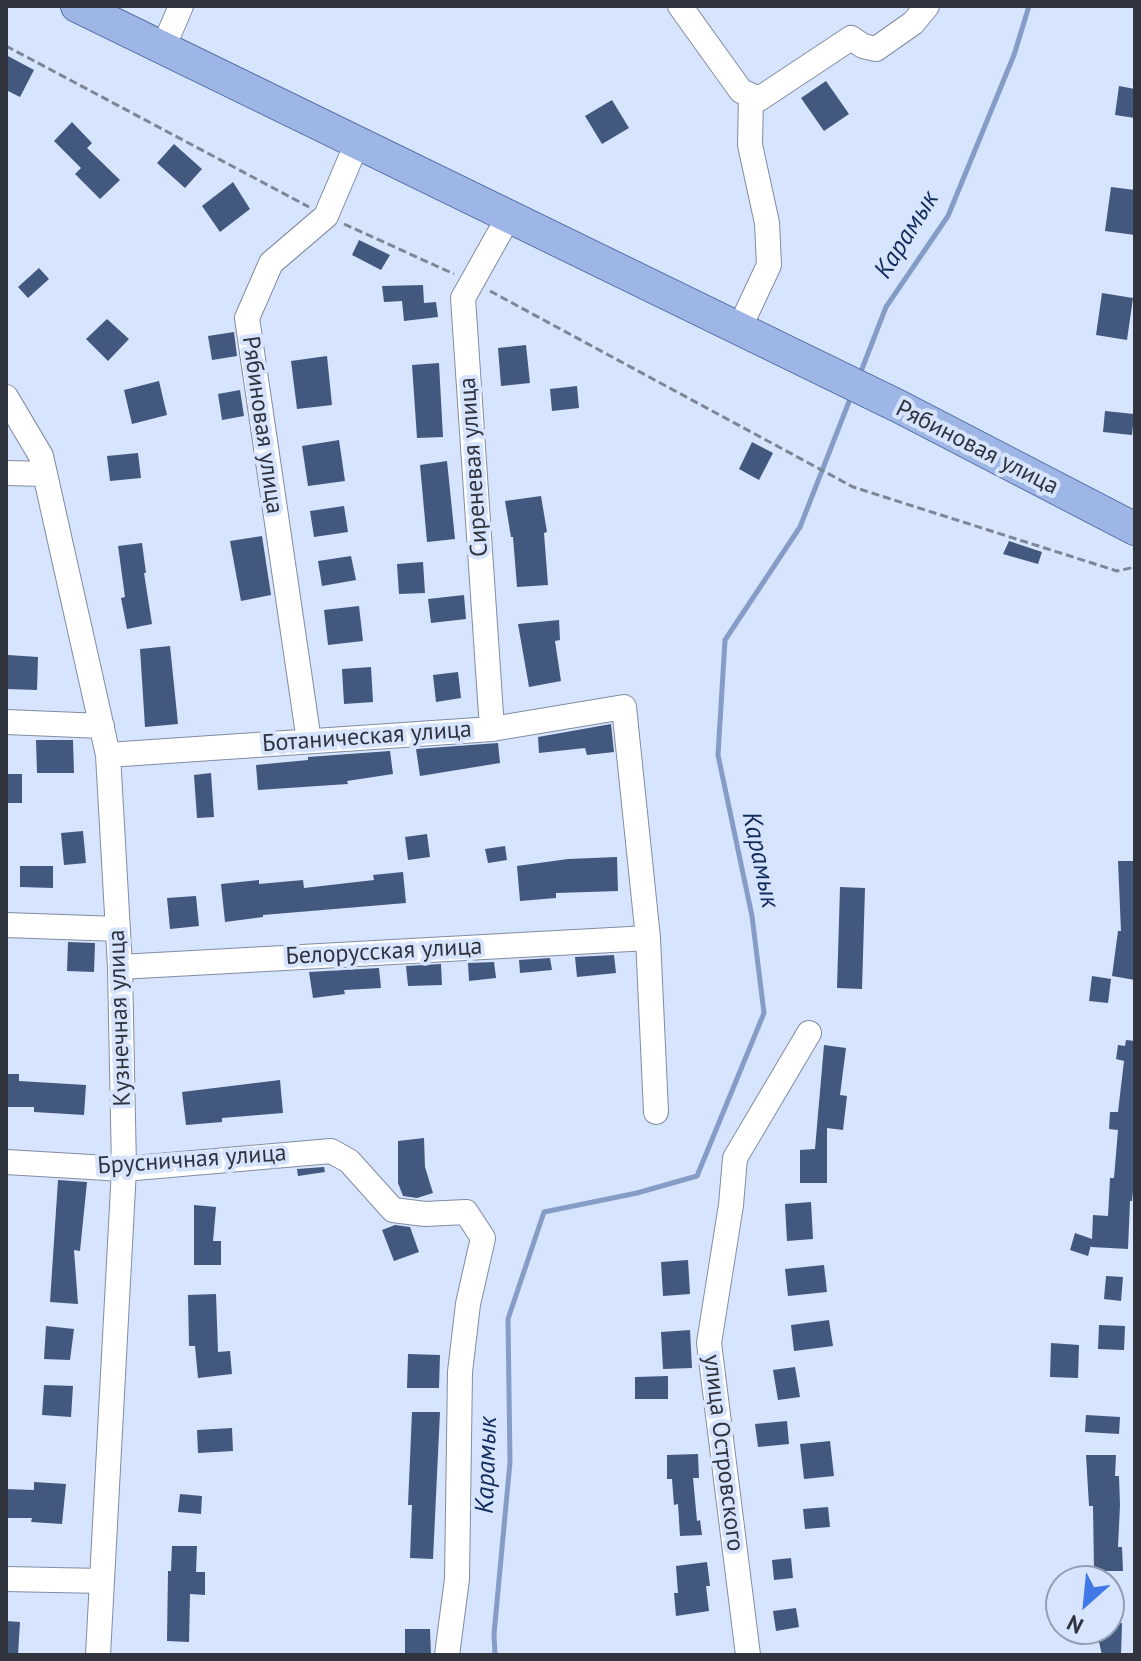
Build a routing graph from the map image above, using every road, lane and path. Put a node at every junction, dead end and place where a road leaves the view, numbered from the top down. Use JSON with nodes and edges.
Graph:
{"nodes":[{"id":1,"x":77,"y":6,"type":"edge"},
{"id":2,"x":110,"y":6,"type":"edge"},
{"id":3,"x":680,"y":6,"type":"edge"},
{"id":4,"x":927,"y":6,"type":"edge"},
{"id":5,"x":170,"y":29,"type":"edge"},
{"id":6,"x":6,"y":46,"type":"edge"},
{"id":7,"x":755,"y":98,"type":"junction"},
{"id":8,"x":357,"y":143,"type":"junction"},
{"id":9,"x":326,"y":216,"type":"junction"},
{"id":10,"x":509,"y":216,"type":"junction"},
{"id":11,"x":472,"y":282,"type":"junction"},
{"id":12,"x":742,"y":321,"type":"junction"},
{"id":13,"x":6,"y":397,"type":"edge"},
{"id":14,"x":904,"y":400,"type":"junction"},
{"id":15,"x":6,"y":473,"type":"edge"},
{"id":16,"x":45,"y":474,"type":"junction"},
{"id":17,"x":1135,"y":508,"type":"edge"},
{"id":18,"x":1135,"y":529,"type":"edge"},
{"id":19,"x":1135,"y":567,"type":"edge"},
{"id":20,"x":6,"y":722,"type":"edge"},
{"id":21,"x":102,"y":726,"type":"junction"},
{"id":22,"x":492,"y":729,"type":"junction"},
{"id":23,"x":309,"y":741,"type":"junction"},
{"id":24,"x":108,"y":755,"type":"junction"},
{"id":25,"x":6,"y":925,"type":"edge"},
{"id":26,"x":118,"y":929,"type":"junction"},
{"id":27,"x":648,"y":938,"type":"junction"},
{"id":28,"x":120,"y":967,"type":"junction"},
{"id":29,"x":809,"y":1033,"type":"dead end"},
{"id":30,"x":656,"y":1112,"type":"dead end"},
{"id":31,"x":6,"y":1162,"type":"edge"},
{"id":32,"x":124,"y":1169,"type":"junction"},
{"id":33,"x":6,"y":1579,"type":"edge"},
{"id":34,"x":102,"y":1581,"type":"junction"},
{"id":35,"x":98,"y":1655,"type":"edge"},
{"id":36,"x":447,"y":1655,"type":"edge"},
{"id":37,"x":748,"y":1655,"type":"edge"}],
"edges":[{"from":1,"to":5,"type":"main road"},
{"from":2,"to":5,"type":"main road"},
{"from":3,"to":7,"type":"street"},
{"from":4,"to":7,"type":"street"},
{"from":5,"to":8,"type":"main road"},
{"from":5,"to":12,"type":"main road"},
{"from":6,"to":9,"type":"path"},
{"from":7,"to":12,"type":"street"},
{"from":8,"to":9,"type":"street","name":"Рябиновая улица"},
{"from":8,"to":10,"type":"main road"},
{"from":9,"to":11,"type":"path"},
{"from":9,"to":23,"type":"street","name":"Рябиновая улица"},
{"from":10,"to":11,"type":"street","name":"Сиреневая улица"},
{"from":10,"to":12,"type":"main road"},
{"from":11,"to":19,"type":"path"},
{"from":11,"to":22,"type":"street","name":"Сиреневая улица"},
{"from":12,"to":14,"type":"main road","name":"Рябиновая улица"},
{"from":13,"to":16,"type":"street","name":"Кузнечная улица"},
{"from":14,"to":17,"type":"main road"},
{"from":14,"to":18,"type":"main road","name":"Рябиновая улица"},
{"from":15,"to":16,"type":"street"},
{"from":16,"to":21,"type":"street","name":"Кузнечная улица"},
{"from":20,"to":21,"type":"street"},
{"from":21,"to":24,"type":"street","name":"Кузнечная улица"},
{"from":22,"to":23,"type":"street","name":"Ботаническая улица"},
{"from":22,"to":27,"type":"street","name":"Ботаническая улица"},
{"from":23,"to":24,"type":"street","name":"Ботаническая улица"},
{"from":24,"to":26,"type":"street","name":"Кузнечная улица"},
{"from":25,"to":26,"type":"street"},
{"from":26,"to":28,"type":"street","name":"Кузнечная улица"},
{"from":27,"to":28,"type":"street","name":"Белорусская улица"},
{"from":27,"to":30,"type":"street"},
{"from":28,"to":32,"type":"street","name":"Кузнечная улица"},
{"from":29,"to":37,"type":"street","name":"улица Островского"},
{"from":31,"to":32,"type":"street","name":"Брусничная улица"},
{"from":32,"to":34,"type":"street","name":"Кузнечная улица"},
{"from":32,"to":36,"type":"street","name":"Брусничная улица"},
{"from":33,"to":34,"type":"street"},
{"from":34,"to":35,"type":"street","name":"Кузнечная улица"}]}
